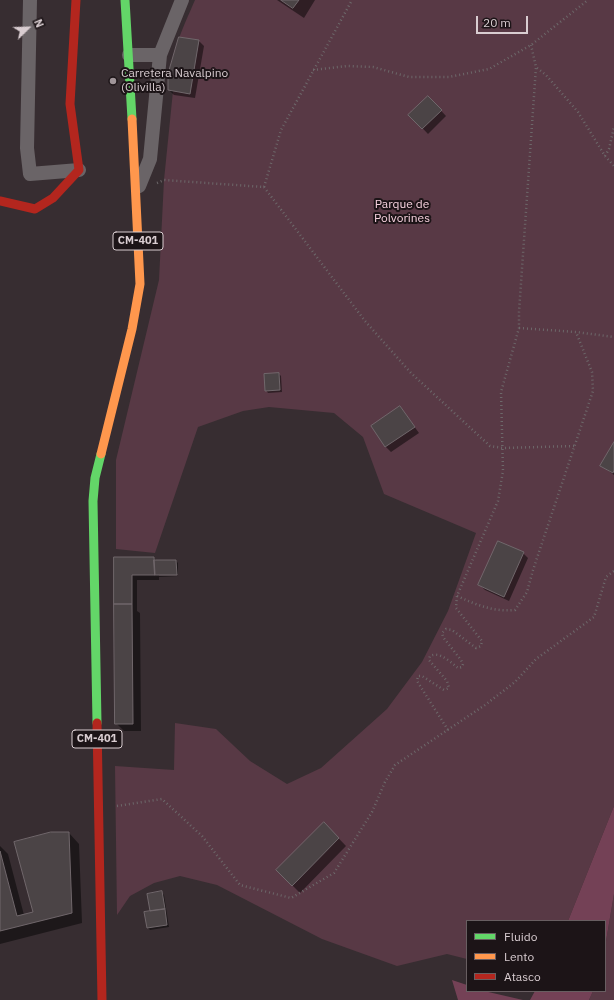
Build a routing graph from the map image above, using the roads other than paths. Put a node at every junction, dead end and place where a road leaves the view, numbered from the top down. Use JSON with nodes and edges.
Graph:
{"nodes":[{"id":1,"x":30,"y":0,"type":"edge"},
{"id":2,"x":76,"y":0,"type":"edge"},
{"id":3,"x":125,"y":0,"type":"edge"},
{"id":4,"x":182,"y":0,"type":"edge"},
{"id":5,"x":128,"y":55,"type":"junction"},
{"id":6,"x":160,"y":55,"type":"junction"},
{"id":7,"x":79,"y":170,"type":"junction"},
{"id":8,"x":136,"y":192,"type":"junction"},
{"id":9,"x":0,"y":201,"type":"edge"},
{"id":10,"x":102,"y":1000,"type":"edge"}],
"edges":[{"from":1,"to":7,"type":"street"},
{"from":2,"to":7,"type":"main road"},
{"from":3,"to":5,"type":"main road","number":"CM-401"},
{"from":4,"to":6,"type":"street"},
{"from":5,"to":6,"type":"street"},
{"from":5,"to":8,"type":"main road","number":"CM-401"},
{"from":6,"to":8,"type":"street"},
{"from":7,"to":9,"type":"main road"},
{"from":8,"to":10,"type":"main road","number":"CM-401"}]}
